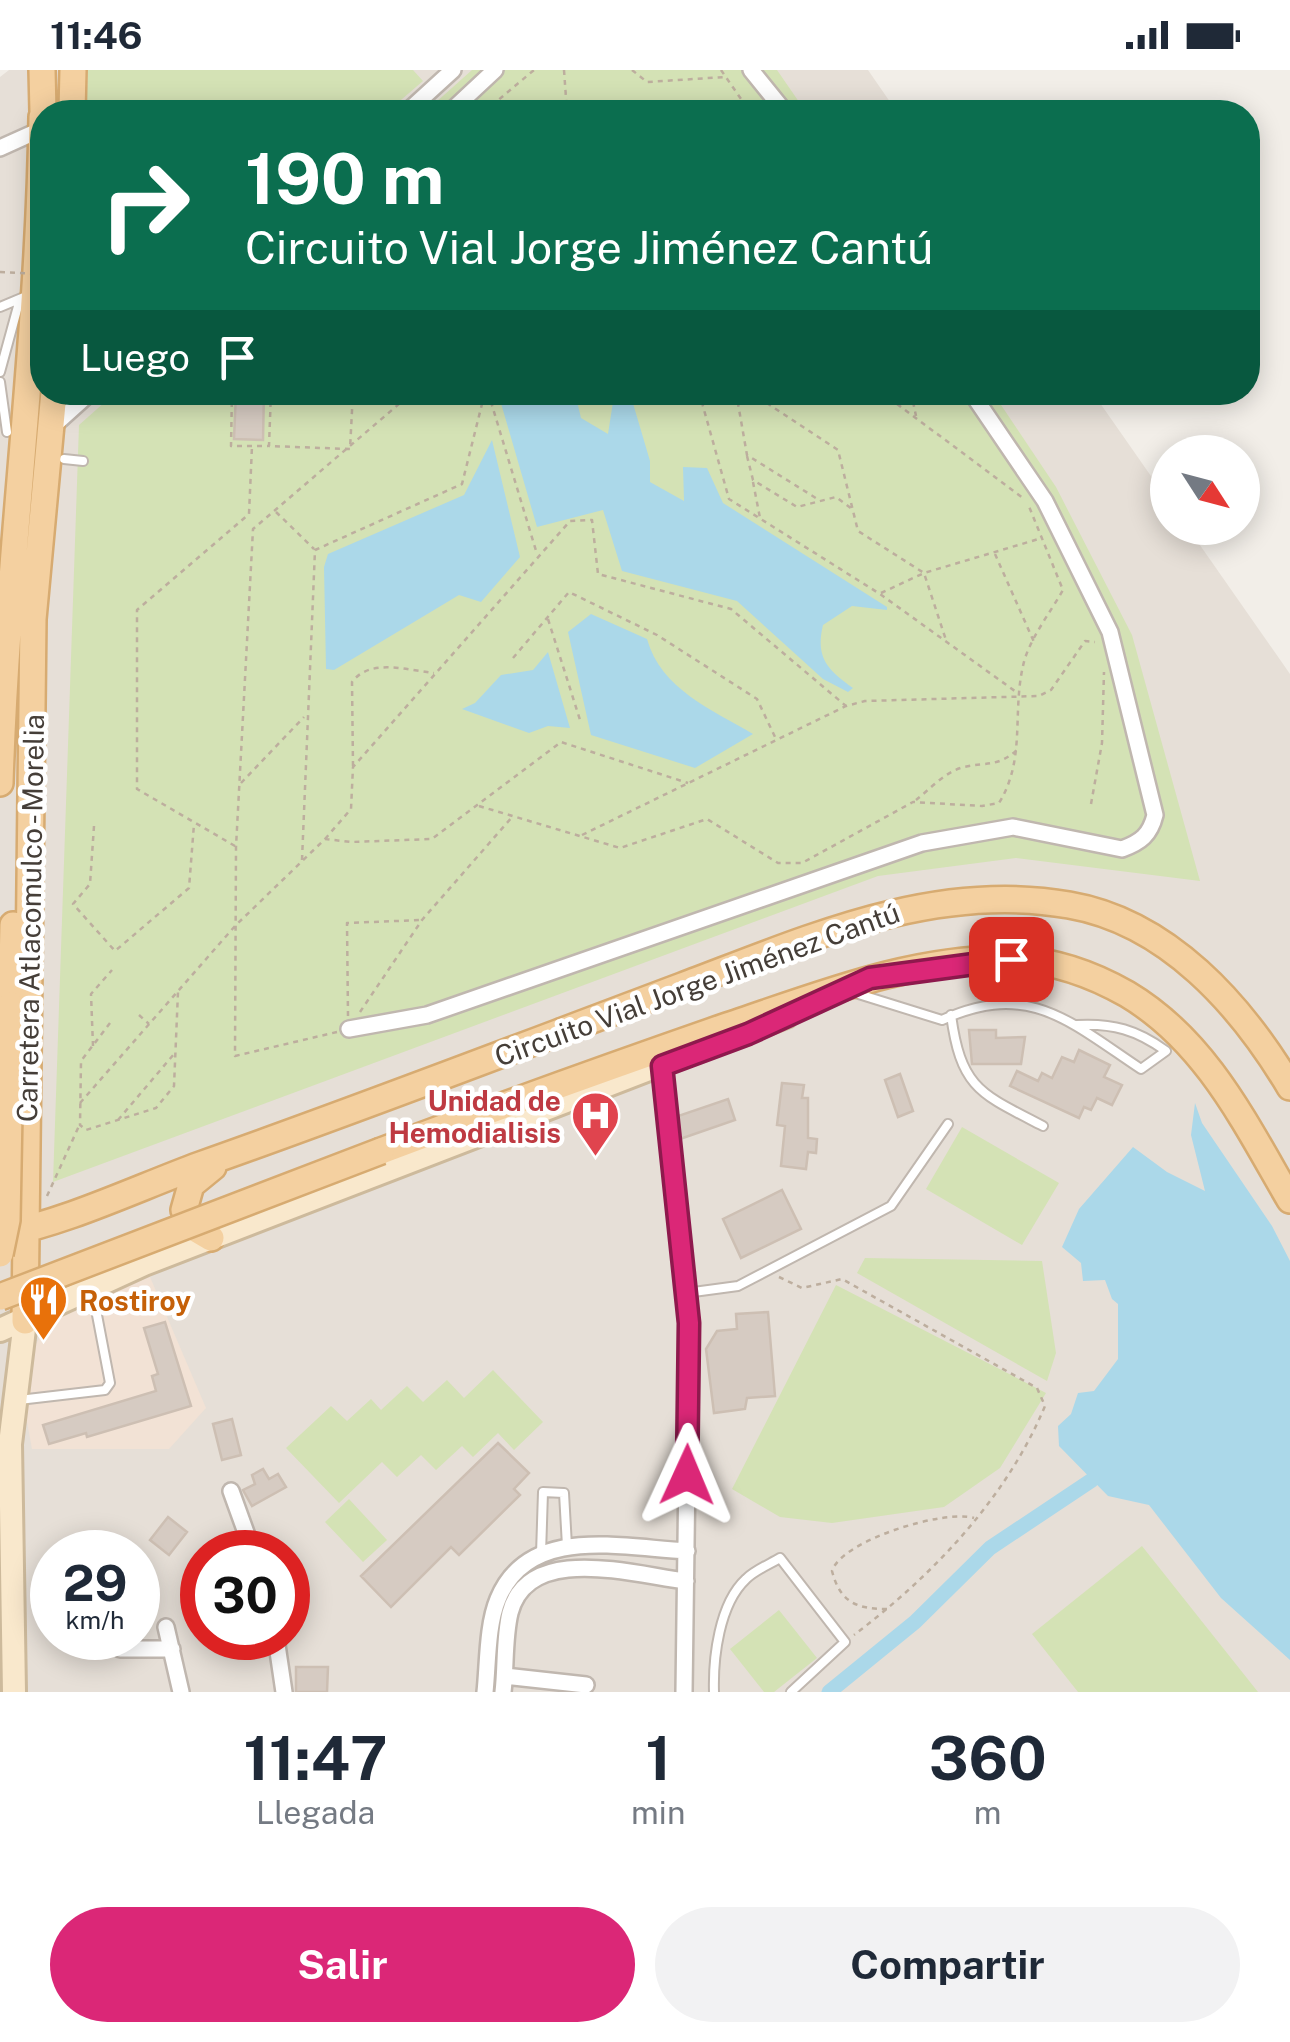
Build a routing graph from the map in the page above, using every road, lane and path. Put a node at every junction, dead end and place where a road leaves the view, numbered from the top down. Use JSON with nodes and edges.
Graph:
{"nodes":[{"id":1,"x":73,"y":70,"type":"edge"},
{"id":2,"x":453,"y":70,"type":"edge"},
{"id":3,"x":495,"y":70,"type":"edge"},
{"id":4,"x":534,"y":70,"type":"edge"},
{"id":5,"x":564,"y":70,"type":"edge"},
{"id":6,"x":632,"y":70,"type":"edge"},
{"id":7,"x":721,"y":70,"type":"edge"},
{"id":8,"x":751,"y":70,"type":"edge"},
{"id":9,"x":725,"y":77,"type":"junction"},
{"id":10,"x":741,"y":98,"type":"edge"},
{"id":11,"x":72,"y":100,"type":"edge"},
{"id":12,"x":420,"y":100,"type":"edge"},
{"id":13,"x":463,"y":100,"type":"edge"},
{"id":14,"x":498,"y":100,"type":"edge"},
{"id":15,"x":567,"y":100,"type":"edge"},
{"id":16,"x":775,"y":100,"type":"edge"},
{"id":17,"x":30,"y":135,"type":"edge"},
{"id":18,"x":0,"y":148,"type":"edge"},
{"id":19,"x":0,"y":272,"type":"edge"},
{"id":20,"x":30,"y":287,"type":"edge"},
{"id":21,"x":30,"y":290,"type":"edge"},
{"id":22,"x":30,"y":296,"type":"edge"},
{"id":23,"x":0,"y":306,"type":"edge"},
{"id":24,"x":30,"y":307,"type":"edge"},
{"id":25,"x":0,"y":372,"type":"edge"},
{"id":26,"x":0,"y":382,"type":"edge"},
{"id":27,"x":53,"y":405,"type":"edge"},
{"id":28,"x":77,"y":405,"type":"edge"},
{"id":29,"x":232,"y":405,"type":"edge"},
{"id":30,"x":271,"y":405,"type":"edge"},
{"id":31,"x":353,"y":405,"type":"edge"},
{"id":32,"x":399,"y":405,"type":"edge"},
{"id":33,"x":483,"y":405,"type":"edge"},
{"id":34,"x":491,"y":405,"type":"edge"},
{"id":35,"x":703,"y":405,"type":"edge"},
{"id":36,"x":738,"y":405,"type":"edge"},
{"id":37,"x":770,"y":405,"type":"edge"},
{"id":38,"x":900,"y":405,"type":"edge"},
{"id":39,"x":914,"y":405,"type":"edge"},
{"id":40,"x":980,"y":405,"type":"edge"},
{"id":41,"x":917,"y":417,"type":"junction"},
{"id":42,"x":51,"y":428,"type":"junction"},
{"id":43,"x":10,"y":434,"type":"edge"},
{"id":44,"x":252,"y":446,"type":"junction"},
{"id":45,"x":269,"y":446,"type":"junction"},
{"id":46,"x":350,"y":449,"type":"junction"},
{"id":47,"x":747,"y":455,"type":"junction"},
{"id":48,"x":64,"y":460,"type":"dead end"},
{"id":49,"x":83,"y":461,"type":"dead end"},
{"id":50,"x":753,"y":480,"type":"junction"},
{"id":51,"x":819,"y":500,"type":"junction"},
{"id":52,"x":853,"y":510,"type":"junction"},
{"id":53,"x":275,"y":511,"type":"junction"},
{"id":54,"x":761,"y":521,"type":"junction"},
{"id":55,"x":1042,"y":538,"type":"junction"},
{"id":56,"x":314,"y":550,"type":"junction"},
{"id":57,"x":994,"y":553,"type":"junction"},
{"id":58,"x":538,"y":555,"type":"junction"},
{"id":59,"x":924,"y":573,"type":"junction"},
{"id":60,"x":880,"y":594,"type":"junction"},
{"id":61,"x":548,"y":618,"type":"junction"},
{"id":62,"x":34,"y":619,"type":"junction"},
{"id":63,"x":946,"y":642,"type":"junction"},
{"id":64,"x":1034,"y":642,"type":"junction"},
{"id":65,"x":1101,"y":649,"type":"dead end"},
{"id":66,"x":513,"y":658,"type":"dead end"},
{"id":67,"x":1103,"y":665,"type":"dead end"},
{"id":68,"x":436,"y":673,"type":"junction"},
{"id":69,"x":1020,"y":694,"type":"junction"},
{"id":70,"x":846,"y":706,"type":"junction"},
{"id":71,"x":304,"y":716,"type":"junction"},
{"id":72,"x":581,"y":723,"type":"dead end"},
{"id":73,"x":776,"y":741,"type":"junction"},
{"id":74,"x":1018,"y":749,"type":"junction"},
{"id":75,"x":352,"y":767,"type":"junction"},
{"id":76,"x":688,"y":783,"type":"junction"},
{"id":77,"x":0,"y":784,"type":"edge"},
{"id":78,"x":240,"y":784,"type":"junction"},
{"id":79,"x":914,"y":802,"type":"junction"},
{"id":80,"x":1090,"y":804,"type":"dead end"},
{"id":81,"x":479,"y":806,"type":"junction"},
{"id":82,"x":513,"y":816,"type":"junction"},
{"id":83,"x":194,"y":822,"type":"junction"},
{"id":84,"x":94,"y":826,"type":"dead end"},
{"id":85,"x":581,"y":836,"type":"junction"},
{"id":86,"x":325,"y":839,"type":"junction"},
{"id":87,"x":236,"y":847,"type":"junction"},
{"id":88,"x":302,"y":861,"type":"junction"},
{"id":89,"x":422,"y":920,"type":"junction"},
{"id":90,"x":235,"y":926,"type":"junction"},
{"id":91,"x":112,"y":970,"type":"dead end"},
{"id":92,"x":870,"y":978,"type":"junction"},
{"id":93,"x":843,"y":990,"type":"junction"},
{"id":94,"x":178,"y":991,"type":"junction"},
{"id":95,"x":139,"y":1015,"type":"dead end"},
{"id":96,"x":951,"y":1016,"type":"junction"},
{"id":97,"x":110,"y":1024,"type":"dead end"},
{"id":98,"x":149,"y":1024,"type":"junction"},
{"id":99,"x":1077,"y":1025,"type":"junction"},
{"id":100,"x":348,"y":1029,"type":"junction"},
{"id":101,"x":93,"y":1046,"type":"junction"},
{"id":102,"x":175,"y":1053,"type":"junction"},
{"id":103,"x":662,"y":1066,"type":"junction"},
{"id":104,"x":1290,"y":1087,"type":"edge"},
{"id":105,"x":80,"y":1103,"type":"junction"},
{"id":106,"x":118,"y":1120,"type":"junction"},
{"id":107,"x":948,"y":1124,"type":"dead end"},
{"id":108,"x":80,"y":1125,"type":"junction"},
{"id":109,"x":1044,"y":1126,"type":"dead end"},
{"id":110,"x":230,"y":1155,"type":"junction"},
{"id":111,"x":1290,"y":1200,"type":"edge"},
{"id":112,"x":44,"y":1201,"type":"dead end"},
{"id":113,"x":26,"y":1228,"type":"junction"},
{"id":114,"x":0,"y":1235,"type":"edge"},
{"id":115,"x":211,"y":1238,"type":"junction"},
{"id":116,"x":0,"y":1254,"type":"edge"},
{"id":117,"x":766,"y":1271,"type":"junction"},
{"id":118,"x":92,"y":1289,"type":"junction"},
{"id":119,"x":686,"y":1292,"type":"junction"},
{"id":120,"x":0,"y":1298,"type":"edge"},
{"id":121,"x":25,"y":1321,"type":"junction"},
{"id":122,"x":0,"y":1330,"type":"edge"},
{"id":123,"x":8,"y":1404,"type":"edge"},
{"id":124,"x":231,"y":1491,"type":"dead end"},
{"id":125,"x":976,"y":1520,"type":"junction"},
{"id":126,"x":244,"y":1530,"type":"edge"},
{"id":127,"x":567,"y":1546,"type":"junction"},
{"id":128,"x":656,"y":1550,"type":"junction"},
{"id":129,"x":687,"y":1551,"type":"junction"},
{"id":130,"x":541,"y":1554,"type":"junction"},
{"id":131,"x":656,"y":1578,"type":"junction"},
{"id":132,"x":686,"y":1581,"type":"junction"},
{"id":133,"x":889,"y":1609,"type":"junction"},
{"id":134,"x":166,"y":1627,"type":"dead end"},
{"id":135,"x":844,"y":1642,"type":"junction"},
{"id":136,"x":160,"y":1649,"type":"edge"},
{"id":137,"x":172,"y":1649,"type":"junction"},
{"id":138,"x":279,"y":1660,"type":"edge"},
{"id":139,"x":504,"y":1684,"type":"edge"},
{"id":140,"x":586,"y":1686,"type":"dead end"},
{"id":141,"x":14,"y":1692,"type":"edge"},
{"id":142,"x":181,"y":1692,"type":"edge"},
{"id":143,"x":284,"y":1692,"type":"edge"},
{"id":144,"x":484,"y":1692,"type":"edge"},
{"id":145,"x":684,"y":1692,"type":"edge"},
{"id":146,"x":714,"y":1692,"type":"edge"},
{"id":147,"x":791,"y":1692,"type":"edge"}],
"edges":[{"from":1,"to":11,"type":"main road"},
{"from":2,"to":12,"type":"street"},
{"from":3,"to":13,"type":"street"},
{"from":4,"to":14,"type":"path"},
{"from":5,"to":15,"type":"path"},
{"from":6,"to":9,"type":"path"},
{"from":7,"to":9,"type":"path"},
{"from":8,"to":16,"type":"street"},
{"from":9,"to":10,"type":"path"},
{"from":17,"to":18,"type":"street"},
{"from":19,"to":20,"type":"path","bridge":true},
{"from":21,"to":23,"type":"lane"},
{"from":22,"to":25,"type":"lane"},
{"from":24,"to":43,"type":"main road","name":"Carretera Atlacomulco - Morelia"},
{"from":26,"to":43,"type":"lane"},
{"from":27,"to":42,"type":"main road","name":"Carretera Atlacomulco - Morelia"},
{"from":28,"to":42,"type":"street"},
{"from":29,"to":44,"type":"path"},
{"from":30,"to":45,"type":"path"},
{"from":31,"to":46,"type":"path"},
{"from":32,"to":46,"type":"path"},
{"from":33,"to":56,"type":"path"},
{"from":34,"to":58,"type":"path"},
{"from":35,"to":54,"type":"path"},
{"from":36,"to":47,"type":"path"},
{"from":37,"to":52,"type":"path"},
{"from":38,"to":41,"type":"path"},
{"from":39,"to":41,"type":"path"},
{"from":40,"to":100,"type":"street"},
{"from":41,"to":55,"type":"path"},
{"from":42,"to":62,"type":"main road","name":"Carretera Atlacomulco - Morelia"},
{"from":43,"to":77,"type":"main road","name":"Carretera Atlacomulco - Morelia"},
{"from":44,"to":45,"type":"path"},
{"from":44,"to":83,"type":"path"},
{"from":45,"to":46,"type":"path"},
{"from":46,"to":53,"type":"path"},
{"from":47,"to":50,"type":"path"},
{"from":47,"to":51,"type":"path"},
{"from":48,"to":49,"type":"lane"},
{"from":50,"to":51,"type":"path"},
{"from":50,"to":54,"type":"path"},
{"from":51,"to":52,"type":"path"},
{"from":52,"to":59,"type":"path"},
{"from":53,"to":56,"type":"path"},
{"from":53,"to":78,"type":"path"},
{"from":54,"to":60,"type":"path"},
{"from":55,"to":57,"type":"path"},
{"from":55,"to":64,"type":"path"},
{"from":56,"to":71,"type":"path"},
{"from":57,"to":59,"type":"path"},
{"from":57,"to":64,"type":"path"},
{"from":58,"to":68,"type":"path"},
{"from":58,"to":70,"type":"path"},
{"from":59,"to":60,"type":"path"},
{"from":59,"to":63,"type":"path"},
{"from":60,"to":63,"type":"path"},
{"from":61,"to":66,"type":"path"},
{"from":61,"to":72,"type":"path"},
{"from":61,"to":73,"type":"path"},
{"from":62,"to":113,"type":"main road","name":"Carretera Atlacomulco - Morelia"},
{"from":62,"to":116,"type":"main road","bridge":true},
{"from":63,"to":69,"type":"path"},
{"from":64,"to":69,"type":"path"},
{"from":65,"to":69,"type":"path"},
{"from":67,"to":80,"type":"path"},
{"from":68,"to":75,"type":"path"},
{"from":68,"to":75,"type":"path"},
{"from":69,"to":70,"type":"path"},
{"from":69,"to":74,"type":"path"},
{"from":70,"to":73,"type":"path"},
{"from":71,"to":78,"type":"path"},
{"from":71,"to":88,"type":"path"},
{"from":73,"to":76,"type":"path"},
{"from":74,"to":79,"type":"path"},
{"from":74,"to":79,"type":"path"},
{"from":75,"to":86,"type":"path"},
{"from":76,"to":81,"type":"path"},
{"from":76,"to":85,"type":"path"},
{"from":78,"to":87,"type":"path"},
{"from":79,"to":85,"type":"path"},
{"from":81,"to":82,"type":"path"},
{"from":81,"to":86,"type":"path"},
{"from":82,"to":85,"type":"path"},
{"from":82,"to":89,"type":"path"},
{"from":83,"to":84,"type":"path"},
{"from":83,"to":87,"type":"path"},
{"from":86,"to":88,"type":"path"},
{"from":87,"to":90,"type":"path"},
{"from":88,"to":90,"type":"path"},
{"from":89,"to":100,"type":"path"},
{"from":89,"to":100,"type":"path"},
{"from":90,"to":94,"type":"path"},
{"from":90,"to":100,"type":"path"},
{"from":91,"to":101,"type":"path"},
{"from":92,"to":93,"type":"street","name":"Circuito Vial Jorge Jiménez Cantú"},
{"from":92,"to":111,"type":"main road","name":"Circuito Vial Jorge Jiménez Cantú"},
{"from":92,"to":120,"type":"main road","name":"Circuito Vial Jorge Jiménez Cantú","bridge":true},
{"from":93,"to":96,"type":"lane"},
{"from":93,"to":103,"type":"street","name":"Circuito Vial Jorge Jiménez Cantú"},
{"from":94,"to":98,"type":"path"},
{"from":94,"to":102,"type":"path"},
{"from":95,"to":98,"type":"path"},
{"from":96,"to":99,"type":"lane"},
{"from":96,"to":109,"type":"lane"},
{"from":97,"to":101,"type":"path"},
{"from":98,"to":105,"type":"path"},
{"from":99,"to":99,"type":"lane"},
{"from":101,"to":105,"type":"path"},
{"from":102,"to":106,"type":"path"},
{"from":102,"to":106,"type":"path"},
{"from":103,"to":115,"type":"street","name":"Circuito Vial Jorge Jiménez Cantú"},
{"from":103,"to":119,"type":"street"},
{"from":104,"to":110,"type":"main road","name":"Circuito Vial Jorge Jiménez Cantú"},
{"from":105,"to":108,"type":"path"},
{"from":106,"to":108,"type":"path"},
{"from":107,"to":117,"type":"lane"},
{"from":108,"to":112,"type":"path"},
{"from":110,"to":113,"type":"main road","name":"Circuito Vial Jorge Jiménez Cantú"},
{"from":110,"to":115,"type":"main road"},
{"from":113,"to":114,"type":"main road","name":"Circuito Vial Jorge Jiménez Cantú"},
{"from":113,"to":121,"type":"main road","name":"Carretera Atlacomulco - Morelia"},
{"from":115,"to":118,"type":"street","name":"Circuito Vial Jorge Jiménez Cantú"},
{"from":117,"to":119,"type":"lane"},
{"from":117,"to":125,"type":"path"},
{"from":118,"to":121,"type":"street","name":"Circuito Vial Jorge Jiménez Cantú"},
{"from":118,"to":123,"type":"lane"},
{"from":119,"to":129,"type":"street"},
{"from":121,"to":122,"type":"street","name":"Circuito Vial Jorge Jiménez Cantú"},
{"from":121,"to":123,"type":"street","name":"Carretera Atlacomulco - Morelia"},
{"from":123,"to":141,"type":"street","name":"Carretera Atlacomulco - Morelia"},
{"from":124,"to":126,"type":"street"},
{"from":125,"to":133,"type":"path"},
{"from":125,"to":133,"type":"path"},
{"from":127,"to":128,"type":"street"},
{"from":127,"to":130,"type":"street"},
{"from":127,"to":130,"type":"lane"},
{"from":128,"to":129,"type":"street"},
{"from":128,"to":131,"type":"street"},
{"from":129,"to":132,"type":"street"},
{"from":130,"to":144,"type":"street"},
{"from":131,"to":132,"type":"street"},
{"from":131,"to":139,"type":"street"},
{"from":132,"to":145,"type":"street"},
{"from":133,"to":135,"type":"path"},
{"from":134,"to":137,"type":"street"},
{"from":135,"to":146,"type":"lane"},
{"from":135,"to":147,"type":"lane"},
{"from":136,"to":137,"type":"street"},
{"from":137,"to":142,"type":"street"},
{"from":138,"to":143,"type":"street"},
{"from":139,"to":140,"type":"street"}]}
